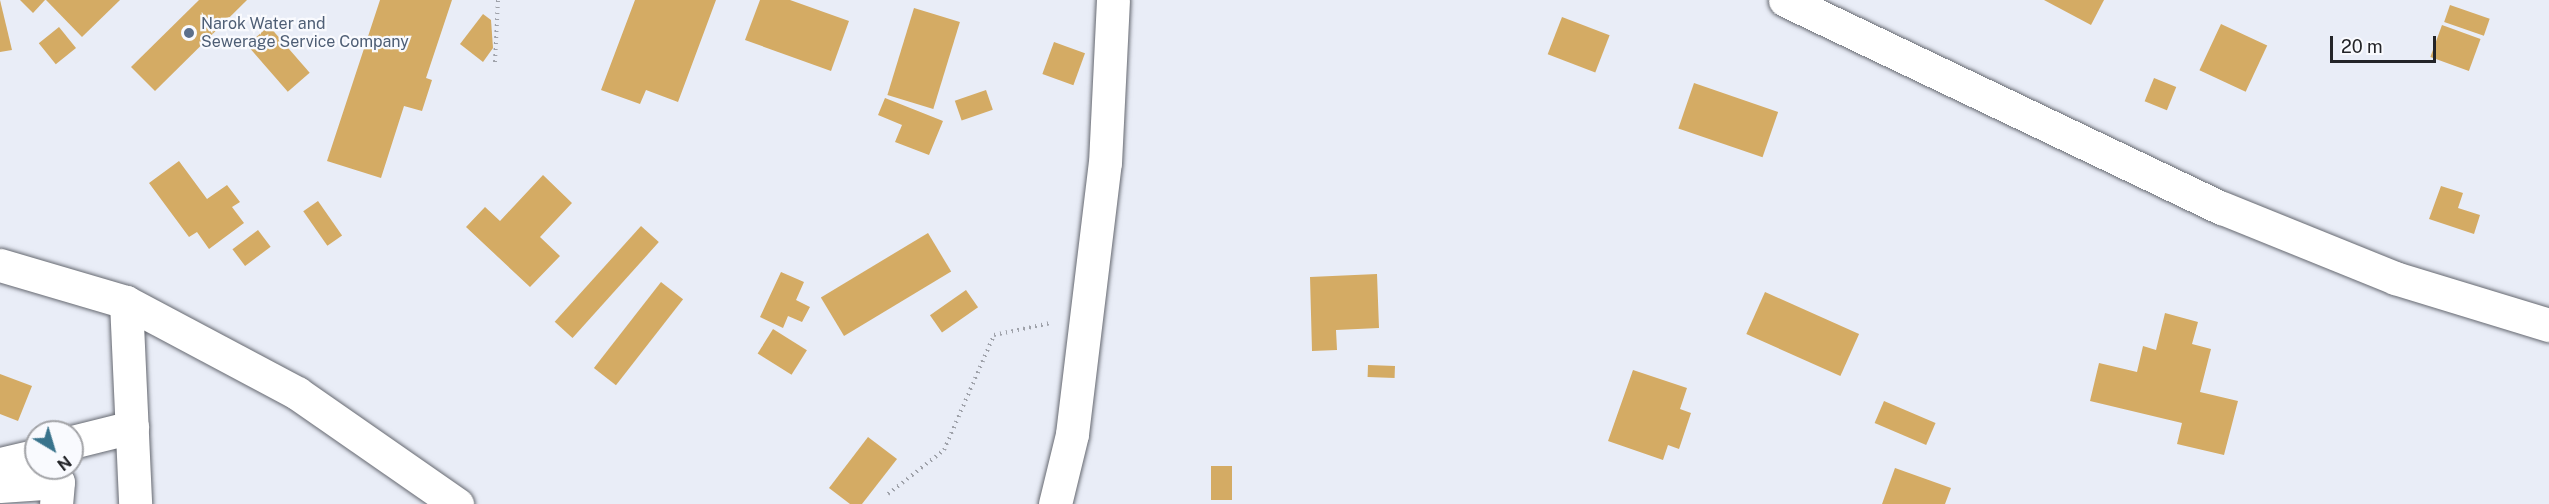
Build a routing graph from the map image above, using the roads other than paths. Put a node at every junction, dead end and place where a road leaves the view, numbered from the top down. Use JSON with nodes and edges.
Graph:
{"nodes":[{"id":1,"x":1113,"y":0,"type":"edge"},
{"id":2,"x":1785,"y":0,"type":"edge"},
{"id":3,"x":1829,"y":9,"type":"edge"},
{"id":4,"x":0,"y":265,"type":"edge"},
{"id":5,"x":126,"y":302,"type":"junction"},
{"id":6,"x":2549,"y":325,"type":"edge"},
{"id":7,"x":132,"y":428,"type":"junction"},
{"id":8,"x":84,"y":457,"type":"edge"},
{"id":9,"x":24,"y":459,"type":"edge"},
{"id":10,"x":0,"y":464,"type":"edge"},
{"id":11,"x":24,"y":480,"type":"edge"},
{"id":12,"x":0,"y":486,"type":"edge"},
{"id":13,"x":135,"y":504,"type":"edge"},
{"id":14,"x":457,"y":504,"type":"edge"},
{"id":15,"x":1055,"y":504,"type":"edge"}],
"edges":[{"from":1,"to":15,"type":"street"},
{"from":2,"to":3,"type":"street"},
{"from":3,"to":6,"type":"street"},
{"from":4,"to":5,"type":"street"},
{"from":5,"to":7,"type":"street"},
{"from":5,"to":14,"type":"street"},
{"from":7,"to":8,"type":"street"},
{"from":7,"to":13,"type":"street"},
{"from":9,"to":10,"type":"street"},
{"from":11,"to":12,"type":"street"}]}
